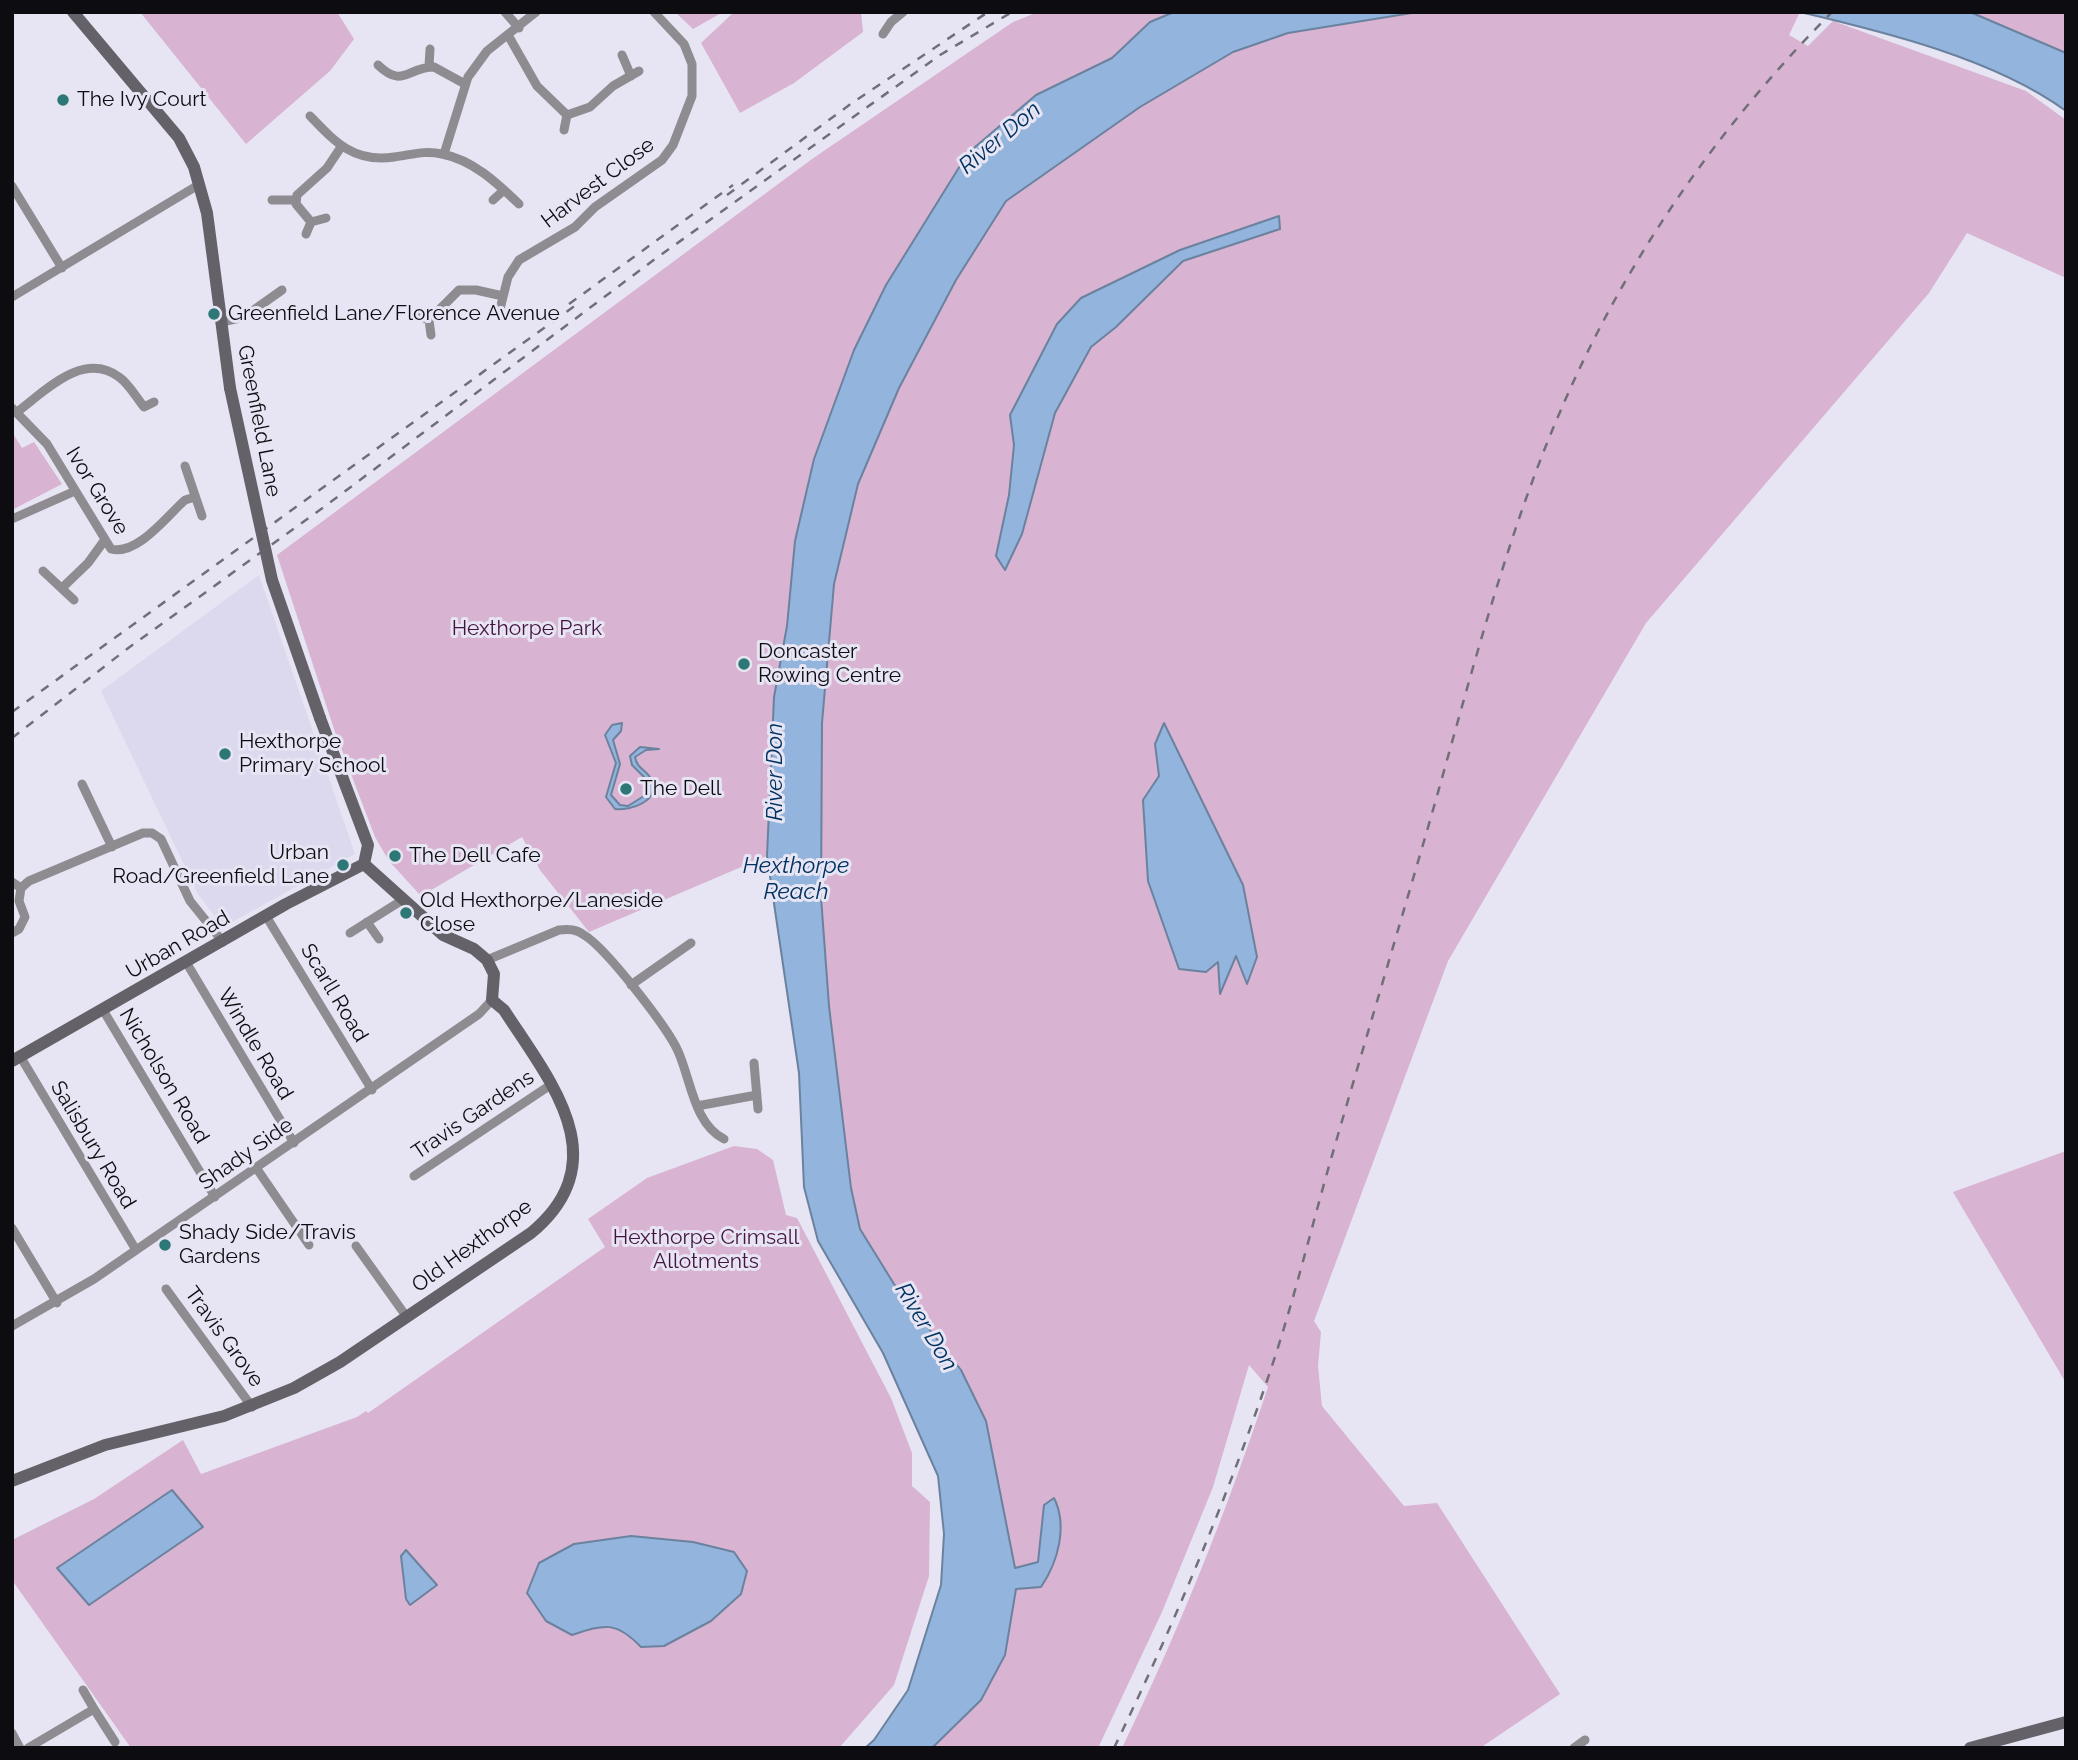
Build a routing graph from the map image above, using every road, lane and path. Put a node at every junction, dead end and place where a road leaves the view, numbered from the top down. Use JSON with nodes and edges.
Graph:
{"nodes":[{"id":1,"x":73,"y":12,"type":"edge"},
{"id":2,"x":505,"y":12,"type":"edge"},
{"id":3,"x":536,"y":12,"type":"edge"},
{"id":4,"x":654,"y":12,"type":"edge"},
{"id":5,"x":903,"y":12,"type":"edge"},
{"id":6,"x":519,"y":27,"type":"junction"},
{"id":7,"x":883,"y":34,"type":"dead end"},
{"id":8,"x":508,"y":35,"type":"junction"},
{"id":9,"x":430,"y":49,"type":"dead end"},
{"id":10,"x":622,"y":55,"type":"dead end"},
{"id":11,"x":378,"y":65,"type":"dead end"},
{"id":12,"x":429,"y":66,"type":"junction"},
{"id":13,"x":465,"y":84,"type":"junction"},
{"id":14,"x":567,"y":115,"type":"junction"},
{"id":15,"x":310,"y":117,"type":"dead end"},
{"id":16,"x":564,"y":130,"type":"dead end"},
{"id":17,"x":341,"y":147,"type":"junction"},
{"id":18,"x":444,"y":154,"type":"junction"},
{"id":19,"x":200,"y":184,"type":"junction"},
{"id":20,"x":12,"y":186,"type":"edge"},
{"id":21,"x":504,"y":190,"type":"junction"},
{"id":22,"x":272,"y":200,"type":"dead end"},
{"id":23,"x":295,"y":200,"type":"junction"},
{"id":24,"x":493,"y":200,"type":"dead end"},
{"id":25,"x":519,"y":204,"type":"dead end"},
{"id":26,"x":326,"y":218,"type":"dead end"},
{"id":27,"x":311,"y":222,"type":"junction"},
{"id":28,"x":306,"y":234,"type":"dead end"},
{"id":29,"x":62,"y":268,"type":"junction"},
{"id":30,"x":282,"y":290,"type":"dead end"},
{"id":31,"x":503,"y":296,"type":"junction"},
{"id":32,"x":12,"y":297,"type":"edge"},
{"id":33,"x":500,"y":309,"type":"dead end"},
{"id":34,"x":415,"y":314,"type":"dead end"},
{"id":35,"x":429,"y":320,"type":"junction"},
{"id":36,"x":222,"y":322,"type":"junction"},
{"id":37,"x":431,"y":335,"type":"dead end"},
{"id":38,"x":154,"y":402,"type":"dead end"},
{"id":39,"x":14,"y":410,"type":"edge"},
{"id":40,"x":185,"y":466,"type":"dead end"},
{"id":41,"x":75,"y":491,"type":"junction"},
{"id":42,"x":195,"y":497,"type":"junction"},
{"id":43,"x":202,"y":516,"type":"dead end"},
{"id":44,"x":12,"y":519,"type":"edge"},
{"id":45,"x":104,"y":541,"type":"junction"},
{"id":46,"x":43,"y":571,"type":"dead end"},
{"id":47,"x":62,"y":588,"type":"junction"},
{"id":48,"x":74,"y":600,"type":"dead end"},
{"id":49,"x":82,"y":784,"type":"dead end"},
{"id":50,"x":112,"y":847,"type":"junction"},
{"id":51,"x":364,"y":864,"type":"junction"},
{"id":52,"x":12,"y":882,"type":"edge"},
{"id":53,"x":21,"y":888,"type":"junction"},
{"id":54,"x":404,"y":899,"type":"junction"},
{"id":55,"x":266,"y":916,"type":"junction"},
{"id":56,"x":368,"y":922,"type":"junction"},
{"id":57,"x":12,"y":933,"type":"edge"},
{"id":58,"x":351,"y":933,"type":"dead end"},
{"id":59,"x":379,"y":939,"type":"dead end"},
{"id":60,"x":223,"y":942,"type":"junction"},
{"id":61,"x":691,"y":943,"type":"dead end"},
{"id":62,"x":487,"y":960,"type":"junction"},
{"id":63,"x":186,"y":962,"type":"junction"},
{"id":64,"x":631,"y":985,"type":"junction"},
{"id":65,"x":492,"y":1000,"type":"junction"},
{"id":66,"x":103,"y":1010,"type":"junction"},
{"id":67,"x":16,"y":1059,"type":"edge"},
{"id":68,"x":754,"y":1063,"type":"dead end"},
{"id":69,"x":552,"y":1084,"type":"junction"},
{"id":70,"x":372,"y":1090,"type":"junction"},
{"id":71,"x":757,"y":1094,"type":"junction"},
{"id":72,"x":697,"y":1105,"type":"junction"},
{"id":73,"x":758,"y":1109,"type":"dead end"},
{"id":74,"x":724,"y":1139,"type":"dead end"},
{"id":75,"x":293,"y":1143,"type":"junction"},
{"id":76,"x":257,"y":1169,"type":"junction"},
{"id":77,"x":414,"y":1176,"type":"dead end"},
{"id":78,"x":215,"y":1197,"type":"junction"},
{"id":79,"x":12,"y":1228,"type":"edge"},
{"id":80,"x":309,"y":1245,"type":"dead end"},
{"id":81,"x":356,"y":1246,"type":"dead end"},
{"id":82,"x":136,"y":1250,"type":"junction"},
{"id":83,"x":166,"y":1289,"type":"dead end"},
{"id":84,"x":57,"y":1303,"type":"junction"},
{"id":85,"x":406,"y":1316,"type":"junction"},
{"id":86,"x":12,"y":1326,"type":"edge"},
{"id":87,"x":252,"y":1406,"type":"junction"},
{"id":88,"x":12,"y":1481,"type":"edge"},
{"id":89,"x":83,"y":1690,"type":"dead end"},
{"id":90,"x":94,"y":1709,"type":"junction"},
{"id":91,"x":2066,"y":1722,"type":"edge"},
{"id":92,"x":12,"y":1733,"type":"edge"},
{"id":93,"x":1585,"y":1740,"type":"dead end"},
{"id":94,"x":115,"y":1742,"type":"dead end"},
{"id":95,"x":20,"y":1748,"type":"edge"},
{"id":96,"x":28,"y":1748,"type":"edge"},
{"id":97,"x":1574,"y":1748,"type":"edge"},
{"id":98,"x":1970,"y":1748,"type":"edge"}],
"edges":[{"from":1,"to":19,"type":"street","name":"Greenfield Lane"},
{"from":2,"to":6,"type":"street"},
{"from":3,"to":6,"type":"street"},
{"from":4,"to":31,"type":"street","name":"Harvest Close"},
{"from":5,"to":7,"type":"street"},
{"from":6,"to":8,"type":"street"},
{"from":8,"to":13,"type":"street"},
{"from":8,"to":14,"type":"street"},
{"from":9,"to":12,"type":"street"},
{"from":10,"to":14,"type":"street"},
{"from":11,"to":12,"type":"street"},
{"from":12,"to":13,"type":"street"},
{"from":13,"to":18,"type":"street"},
{"from":14,"to":16,"type":"street"},
{"from":15,"to":17,"type":"street"},
{"from":17,"to":18,"type":"street"},
{"from":17,"to":23,"type":"street"},
{"from":18,"to":21,"type":"street"},
{"from":19,"to":29,"type":"street"},
{"from":19,"to":36,"type":"street","name":"Greenfield Lane"},
{"from":20,"to":29,"type":"street"},
{"from":21,"to":24,"type":"street"},
{"from":21,"to":25,"type":"street"},
{"from":22,"to":23,"type":"street"},
{"from":23,"to":27,"type":"street"},
{"from":26,"to":27,"type":"street"},
{"from":27,"to":28,"type":"street"},
{"from":29,"to":32,"type":"street"},
{"from":30,"to":36,"type":"street"},
{"from":31,"to":33,"type":"street","name":"Harvest Close"},
{"from":31,"to":35,"type":"street"},
{"from":34,"to":35,"type":"street"},
{"from":35,"to":37,"type":"street"},
{"from":36,"to":51,"type":"street","name":"Greenfield Lane","bridge":true},
{"from":38,"to":39,"type":"street"},
{"from":39,"to":41,"type":"street","name":"Ivor Grove"},
{"from":40,"to":42,"type":"street"},
{"from":41,"to":44,"type":"street"},
{"from":41,"to":45,"type":"street","name":"Ivor Grove"},
{"from":42,"to":43,"type":"street"},
{"from":42,"to":45,"type":"street","name":"Ivor Grove"},
{"from":45,"to":47,"type":"street"},
{"from":46,"to":47,"type":"street"},
{"from":47,"to":48,"type":"street"},
{"from":49,"to":50,"type":"street"},
{"from":50,"to":53,"type":"street"},
{"from":50,"to":60,"type":"street"},
{"from":51,"to":54,"type":"street"},
{"from":51,"to":55,"type":"street","name":"Urban Road"},
{"from":52,"to":53,"type":"street"},
{"from":53,"to":57,"type":"street"},
{"from":54,"to":56,"type":"street"},
{"from":54,"to":62,"type":"street"},
{"from":55,"to":60,"type":"street","name":"Urban Road"},
{"from":55,"to":70,"type":"street","name":"Scarll Road"},
{"from":56,"to":58,"type":"street"},
{"from":56,"to":59,"type":"street"},
{"from":60,"to":63,"type":"street","name":"Urban Road"},
{"from":61,"to":64,"type":"street"},
{"from":62,"to":64,"type":"street"},
{"from":62,"to":65,"type":"street"},
{"from":63,"to":66,"type":"street","name":"Urban Road"},
{"from":63,"to":75,"type":"street","name":"Windle Road"},
{"from":64,"to":72,"type":"street"},
{"from":65,"to":69,"type":"street","name":"Old Hexthorpe"},
{"from":65,"to":70,"type":"street","name":"Shady Side"},
{"from":66,"to":67,"type":"street","name":"Urban Road"},
{"from":66,"to":78,"type":"street","name":"Nicholson Road"},
{"from":67,"to":82,"type":"street","name":"Salisbury Road"},
{"from":68,"to":71,"type":"street"},
{"from":69,"to":77,"type":"street","name":"Travis Gardens"},
{"from":69,"to":85,"type":"street","name":"Old Hexthorpe"},
{"from":70,"to":75,"type":"street","name":"Shady Side"},
{"from":71,"to":72,"type":"street"},
{"from":71,"to":73,"type":"street"},
{"from":72,"to":74,"type":"street"},
{"from":75,"to":76,"type":"street","name":"Shady Side"},
{"from":76,"to":78,"type":"street","name":"Shady Side"},
{"from":76,"to":80,"type":"street"},
{"from":78,"to":82,"type":"street","name":"Shady Side"},
{"from":79,"to":84,"type":"street"},
{"from":81,"to":85,"type":"street"},
{"from":82,"to":84,"type":"street","name":"Shady Side"},
{"from":83,"to":87,"type":"street","name":"Travis Grove"},
{"from":84,"to":86,"type":"street","name":"Shady Side"},
{"from":85,"to":87,"type":"street","name":"Old Hexthorpe"},
{"from":87,"to":88,"type":"street","name":"Old Hexthorpe"},
{"from":89,"to":90,"type":"street"},
{"from":90,"to":94,"type":"street"},
{"from":90,"to":96,"type":"street"},
{"from":91,"to":98,"type":"street"},
{"from":92,"to":95,"type":"street"},
{"from":93,"to":97,"type":"street"}]}
